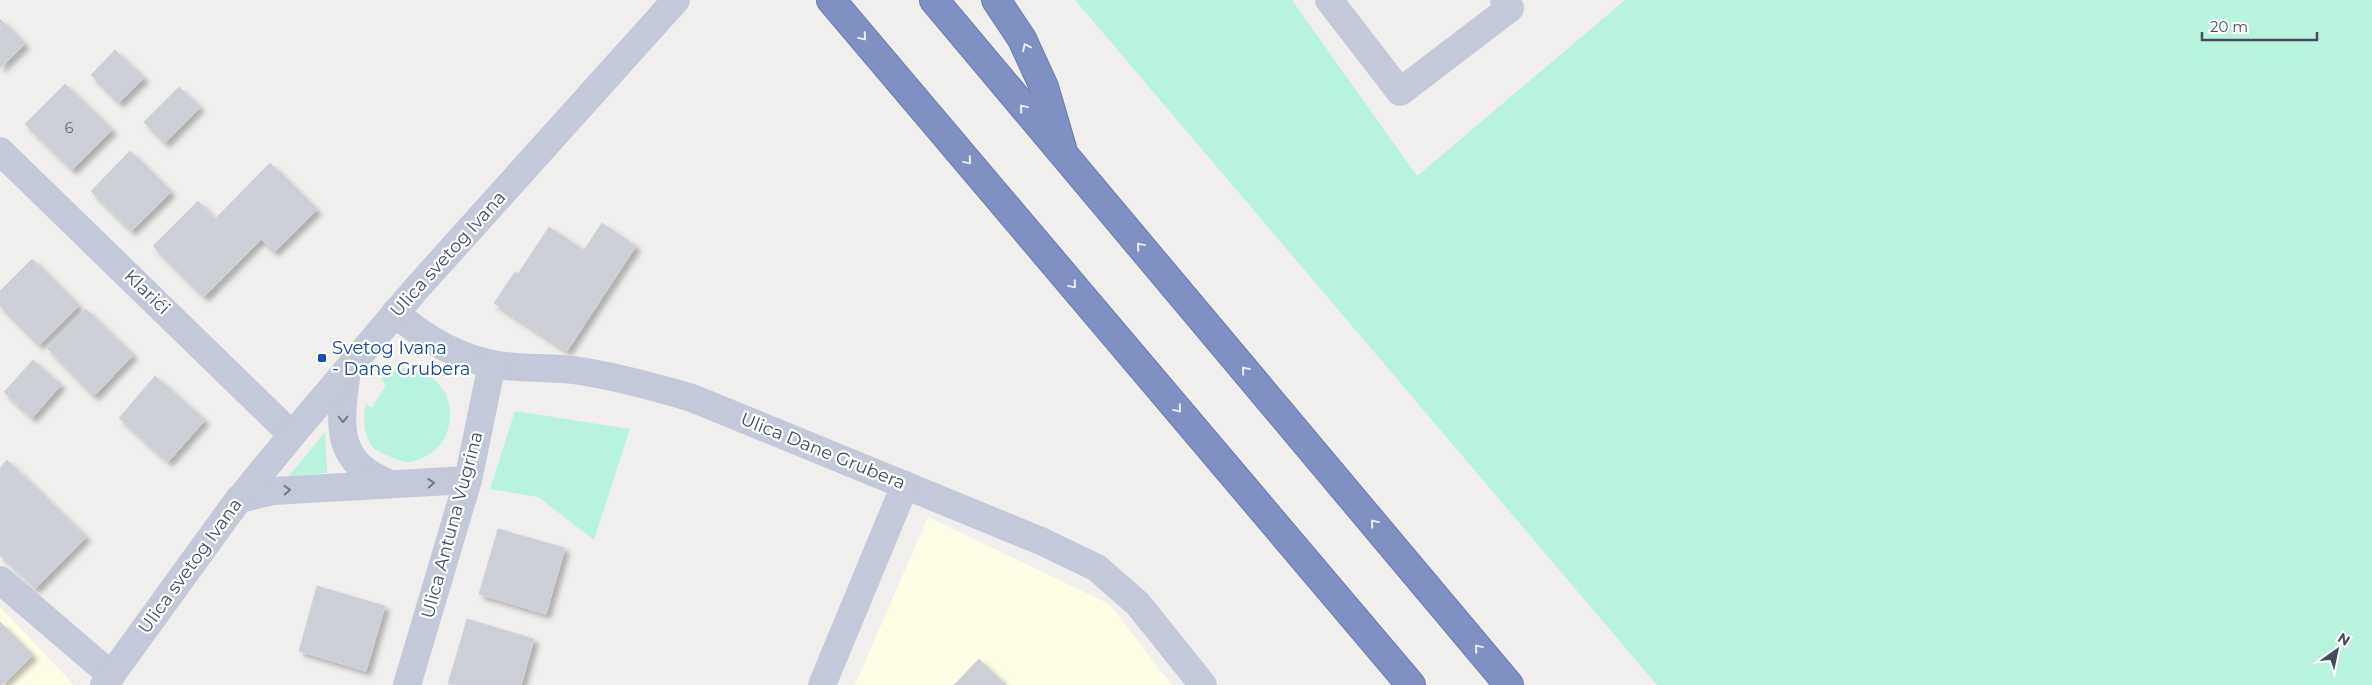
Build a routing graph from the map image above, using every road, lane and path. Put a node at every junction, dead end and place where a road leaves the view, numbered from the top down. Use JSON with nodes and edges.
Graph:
{"nodes":[{"id":1,"x":676,"y":0,"type":"edge"},
{"id":2,"x":831,"y":0,"type":"edge"},
{"id":3,"x":934,"y":0,"type":"edge"},
{"id":4,"x":996,"y":0,"type":"edge"},
{"id":5,"x":1329,"y":0,"type":"edge"},
{"id":6,"x":1504,"y":0,"type":"edge"},
{"id":7,"x":0,"y":151,"type":"edge"},
{"id":8,"x":1066,"y":159,"type":"junction"},
{"id":9,"x":395,"y":314,"type":"junction"},
{"id":10,"x":492,"y":364,"type":"junction"},
{"id":11,"x":347,"y":370,"type":"junction"},
{"id":12,"x":292,"y":435,"type":"junction"},
{"id":13,"x":468,"y":480,"type":"junction"},
{"id":14,"x":394,"y":485,"type":"junction"},
{"id":15,"x":905,"y":485,"type":"junction"},
{"id":16,"x":239,"y":499,"type":"junction"},
{"id":17,"x":0,"y":580,"type":"edge"},
{"id":18,"x":108,"y":680,"type":"edge"},
{"id":19,"x":407,"y":685,"type":"edge"},
{"id":20,"x":822,"y":685,"type":"edge"},
{"id":21,"x":1203,"y":685,"type":"edge"},
{"id":22,"x":1411,"y":685,"type":"edge"},
{"id":23,"x":1509,"y":685,"type":"edge"}],
"edges":[{"from":1,"to":9,"type":"street","name":"Ulica svetog Ivana"},
{"from":2,"to":22,"type":"highway","one_way":true},
{"from":8,"to":3,"type":"highway","one_way":true},
{"from":8,"to":4,"type":"highway","one_way":true},
{"from":5,"to":6,"type":"street"},
{"from":7,"to":12,"type":"street","name":"Klarići"},
{"from":23,"to":8,"type":"highway","one_way":true},
{"from":9,"to":10,"type":"street","name":"Ulica Dane Grubera"},
{"from":9,"to":11,"type":"street","name":"Ulica svetog Ivana"},
{"from":10,"to":13,"type":"street","name":"Ulica Antuna Vugrina"},
{"from":10,"to":15,"type":"street","name":"Ulica Dane Grubera"},
{"from":11,"to":12,"type":"street","name":"Ulica svetog Ivana"},
{"from":11,"to":14,"type":"street","one_way":true},
{"from":12,"to":16,"type":"street","name":"Ulica svetog Ivana"},
{"from":14,"to":13,"type":"street","one_way":true},
{"from":13,"to":19,"type":"street","name":"Ulica Antuna Vugrina"},
{"from":16,"to":14,"type":"street","one_way":true},
{"from":15,"to":20,"type":"street"},
{"from":15,"to":21,"type":"street","name":"Ulica Dane Grubera"},
{"from":16,"to":18,"type":"street","name":"Ulica svetog Ivana"},
{"from":17,"to":18,"type":"street"}]}
